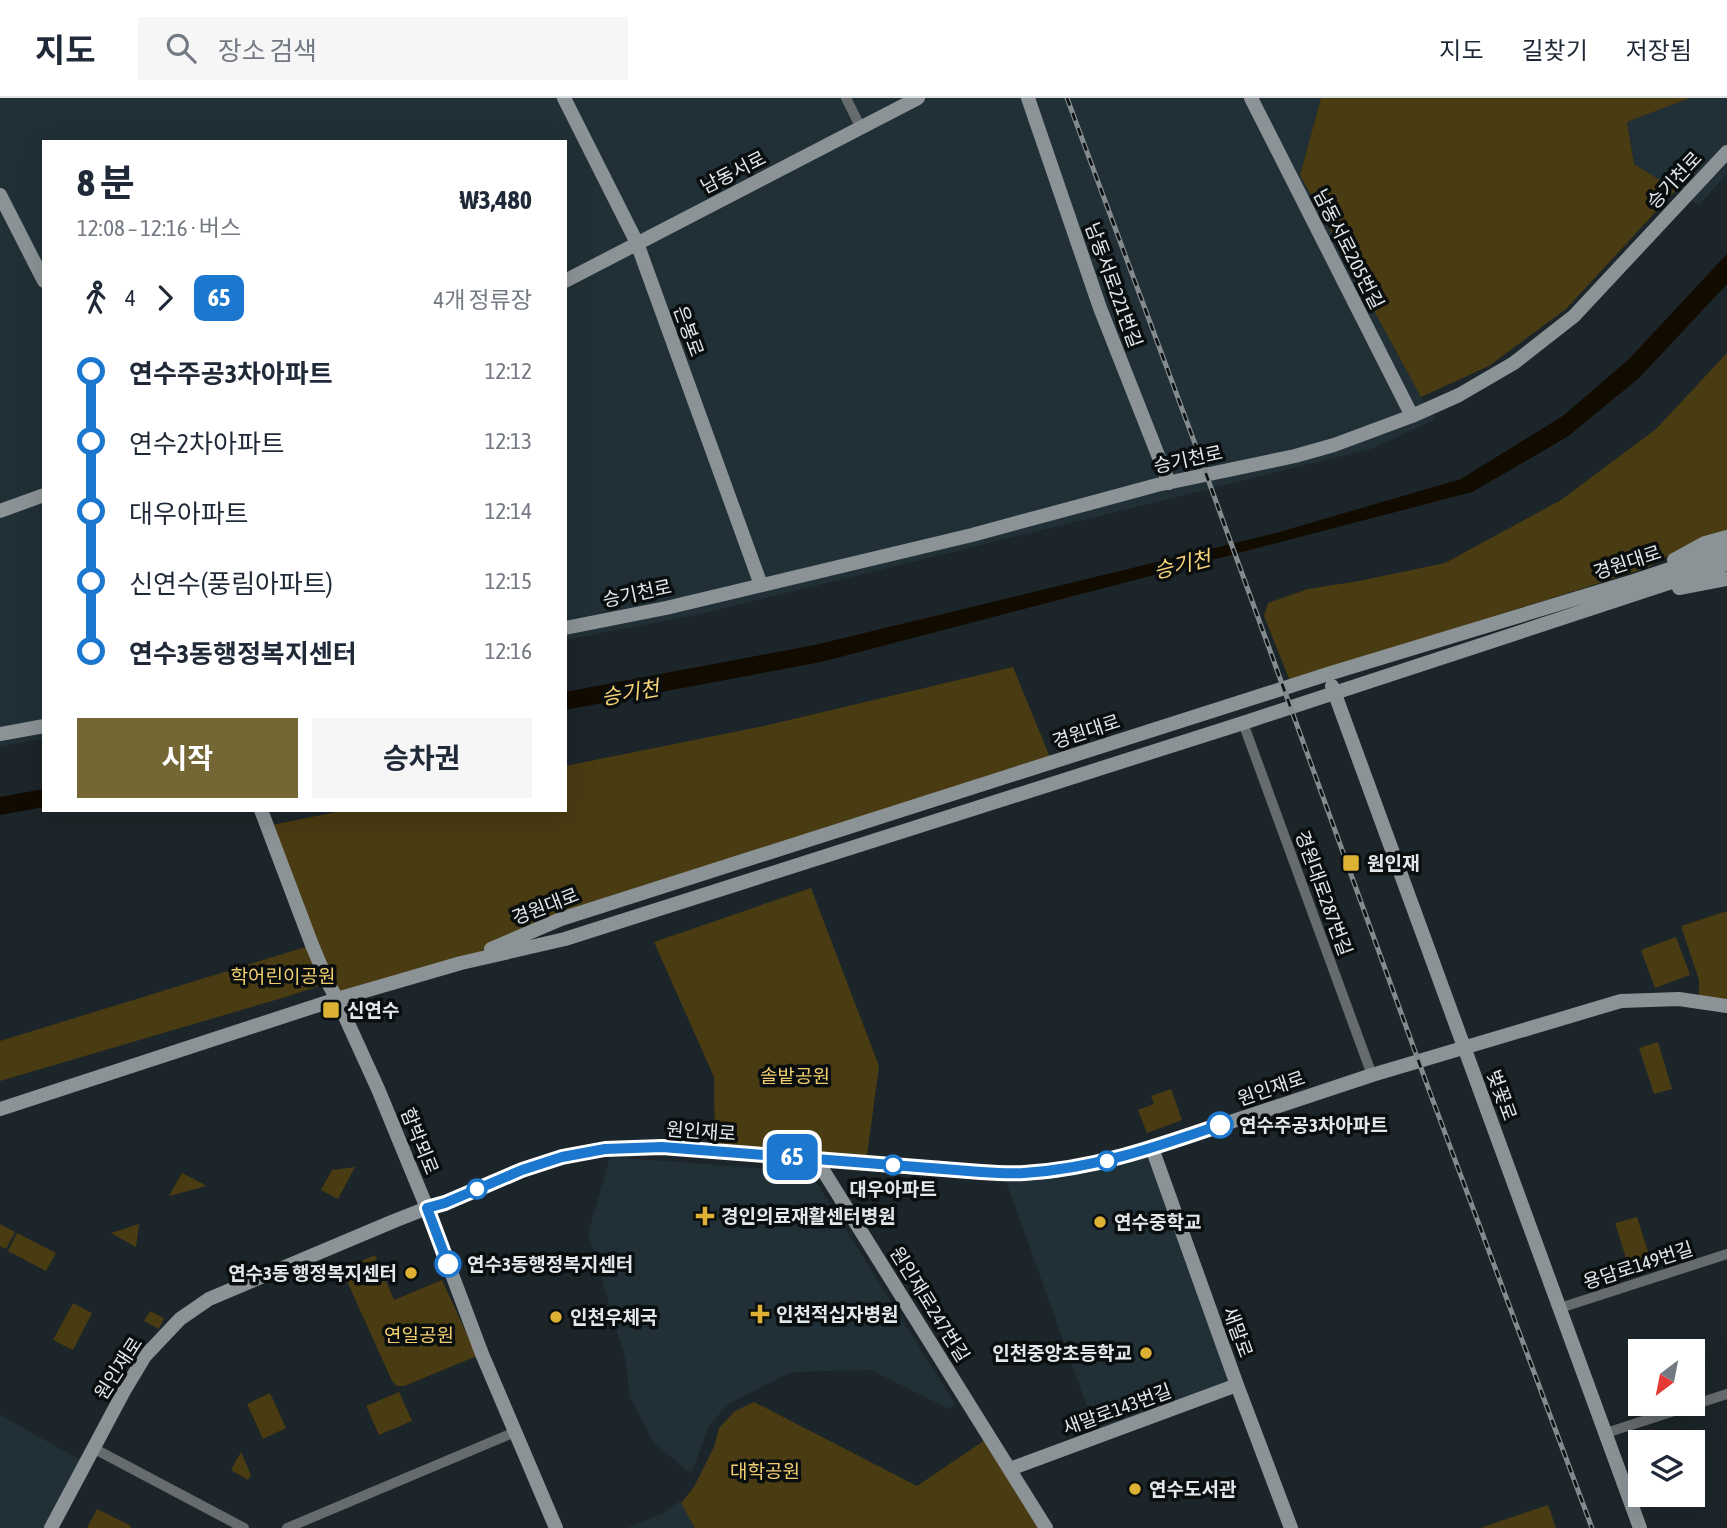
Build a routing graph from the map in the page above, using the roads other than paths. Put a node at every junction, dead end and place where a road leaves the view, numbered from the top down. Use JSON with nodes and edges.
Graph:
{"nodes":[{"id":1,"x":564,"y":98,"type":"edge"},
{"id":2,"x":846,"y":98,"type":"edge"},
{"id":3,"x":918,"y":98,"type":"edge"},
{"id":4,"x":1028,"y":98,"type":"edge"},
{"id":5,"x":1251,"y":98,"type":"edge"},
{"id":6,"x":861,"y":128,"type":"junction"},
{"id":7,"x":1727,"y":152,"type":"edge"},
{"id":8,"x":0,"y":195,"type":"edge"},
{"id":9,"x":637,"y":243,"type":"junction"},
{"id":10,"x":42,"y":277,"type":"edge"},
{"id":11,"x":567,"y":280,"type":"edge"},
{"id":12,"x":1412,"y":416,"type":"junction"},
{"id":13,"x":1168,"y":483,"type":"junction"},
{"id":14,"x":42,"y":496,"type":"edge"},
{"id":15,"x":0,"y":511,"type":"edge"},
{"id":16,"x":1727,"y":537,"type":"edge"},
{"id":17,"x":1727,"y":550,"type":"edge"},
{"id":18,"x":1717,"y":562,"type":"edge"},
{"id":19,"x":1727,"y":579,"type":"edge"},
{"id":20,"x":761,"y":585,"type":"junction"},
{"id":21,"x":1637,"y":587,"type":"junction"},
{"id":22,"x":567,"y":628,"type":"edge"},
{"id":23,"x":1328,"y":674,"type":"junction"},
{"id":24,"x":1335,"y":693,"type":"junction"},
{"id":25,"x":1243,"y":723,"type":"junction"},
{"id":26,"x":42,"y":726,"type":"edge"},
{"id":27,"x":0,"y":734,"type":"edge"},
{"id":28,"x":262,"y":812,"type":"edge"},
{"id":29,"x":461,"y":962,"type":"junction"},
{"id":30,"x":337,"y":999,"type":"junction"},
{"id":31,"x":1727,"y":1006,"type":"edge"},
{"id":32,"x":1464,"y":1046,"type":"junction"},
{"id":33,"x":1372,"y":1075,"type":"junction"},
{"id":34,"x":0,"y":1100,"type":"edge"},
{"id":35,"x":24,"y":1102,"type":"junction"},
{"id":36,"x":0,"y":1110,"type":"edge"},
{"id":37,"x":0,"y":1119,"type":"edge"},
{"id":38,"x":1152,"y":1149,"type":"junction"},
{"id":39,"x":816,"y":1159,"type":"junction"},
{"id":40,"x":427,"y":1208,"type":"junction"},
{"id":41,"x":1727,"y":1254,"type":"edge"},
{"id":42,"x":1560,"y":1308,"type":"junction"},
{"id":43,"x":1237,"y":1385,"type":"junction"},
{"id":44,"x":1727,"y":1394,"type":"edge"},
{"id":45,"x":515,"y":1433,"type":"junction"},
{"id":46,"x":1606,"y":1433,"type":"junction"},
{"id":47,"x":93,"y":1448,"type":"junction"},
{"id":48,"x":1010,"y":1469,"type":"junction"},
{"id":49,"x":51,"y":1528,"type":"edge"},
{"id":50,"x":243,"y":1528,"type":"edge"},
{"id":51,"x":287,"y":1528,"type":"edge"},
{"id":52,"x":555,"y":1528,"type":"edge"},
{"id":53,"x":1046,"y":1528,"type":"edge"},
{"id":54,"x":1291,"y":1528,"type":"edge"},
{"id":55,"x":1640,"y":1528,"type":"edge"}],
"edges":[{"from":1,"to":9,"type":"main road","name":"은봉로"},
{"from":2,"to":6,"type":"street"},
{"from":3,"to":6,"type":"main road","name":"남동서로"},
{"from":4,"to":13,"type":"main road","name":"남동서로221번길"},
{"from":5,"to":12,"type":"main road","name":"남동서로205번길"},
{"from":6,"to":9,"type":"main road","name":"남동서로"},
{"from":7,"to":12,"type":"main road","name":"승기천로"},
{"from":8,"to":10,"type":"main road"},
{"from":9,"to":11,"type":"main road","name":"남동서로"},
{"from":9,"to":20,"type":"main road","name":"은봉로"},
{"from":12,"to":13,"type":"main road","name":"승기천로"},
{"from":13,"to":20,"type":"main road","name":"승기천로"},
{"from":14,"to":15,"type":"main road"},
{"from":16,"to":21,"type":"main road"},
{"from":17,"to":18,"type":"main road","name":"경원대로"},
{"from":18,"to":21,"type":"main road","name":"경원대로"},
{"from":19,"to":21,"type":"main road"},
{"from":20,"to":22,"type":"main road","name":"승기천로"},
{"from":21,"to":23,"type":"main road","name":"경원대로"},
{"from":21,"to":24,"type":"main road","name":"경원대로"},
{"from":23,"to":24,"type":"main road","name":"벚꽃로"},
{"from":23,"to":29,"type":"main road","name":"경원대로"},
{"from":24,"to":25,"type":"main road","name":"경원대로"},
{"from":24,"to":32,"type":"main road","name":"벚꽃로"},
{"from":25,"to":29,"type":"main road","name":"경원대로"},
{"from":25,"to":33,"type":"street","name":"경원대로287번길"},
{"from":26,"to":27,"type":"main road"},
{"from":28,"to":30,"type":"main road","name":"함박뫼로"},
{"from":29,"to":30,"type":"main road","name":"경원대로"},
{"from":30,"to":35,"type":"main road","name":"경원대로"},
{"from":30,"to":40,"type":"main road","name":"함박뫼로"},
{"from":31,"to":32,"type":"main road","name":"원인재로"},
{"from":32,"to":33,"type":"main road","name":"원인재로"},
{"from":32,"to":42,"type":"main road","name":"벚꽃로"},
{"from":33,"to":38,"type":"main road","name":"원인재로"},
{"from":34,"to":35,"type":"main road"},
{"from":35,"to":36,"type":"main road","name":"경원대로"},
{"from":35,"to":37,"type":"main road"},
{"from":38,"to":39,"type":"main road","name":"원인재로"},
{"from":38,"to":43,"type":"main road","name":"새말로"},
{"from":39,"to":40,"type":"main road","name":"원인재로"},
{"from":39,"to":48,"type":"main road","name":"원인재로247번길"},
{"from":40,"to":45,"type":"main road","name":"함박뫼로"},
{"from":40,"to":47,"type":"main road","name":"원인재로"},
{"from":41,"to":42,"type":"street","name":"용담로149번길"},
{"from":42,"to":46,"type":"main road","name":"벚꽃로"},
{"from":43,"to":48,"type":"main road","name":"새말로143번길"},
{"from":43,"to":54,"type":"main road","name":"새말로"},
{"from":44,"to":46,"type":"street"},
{"from":45,"to":51,"type":"street"},
{"from":45,"to":52,"type":"main road","name":"함박뫼로"},
{"from":46,"to":55,"type":"main road","name":"벚꽃로"},
{"from":47,"to":49,"type":"main road","name":"원인재로"},
{"from":47,"to":50,"type":"street"},
{"from":48,"to":53,"type":"main road","name":"원인재로247번길"}]}
